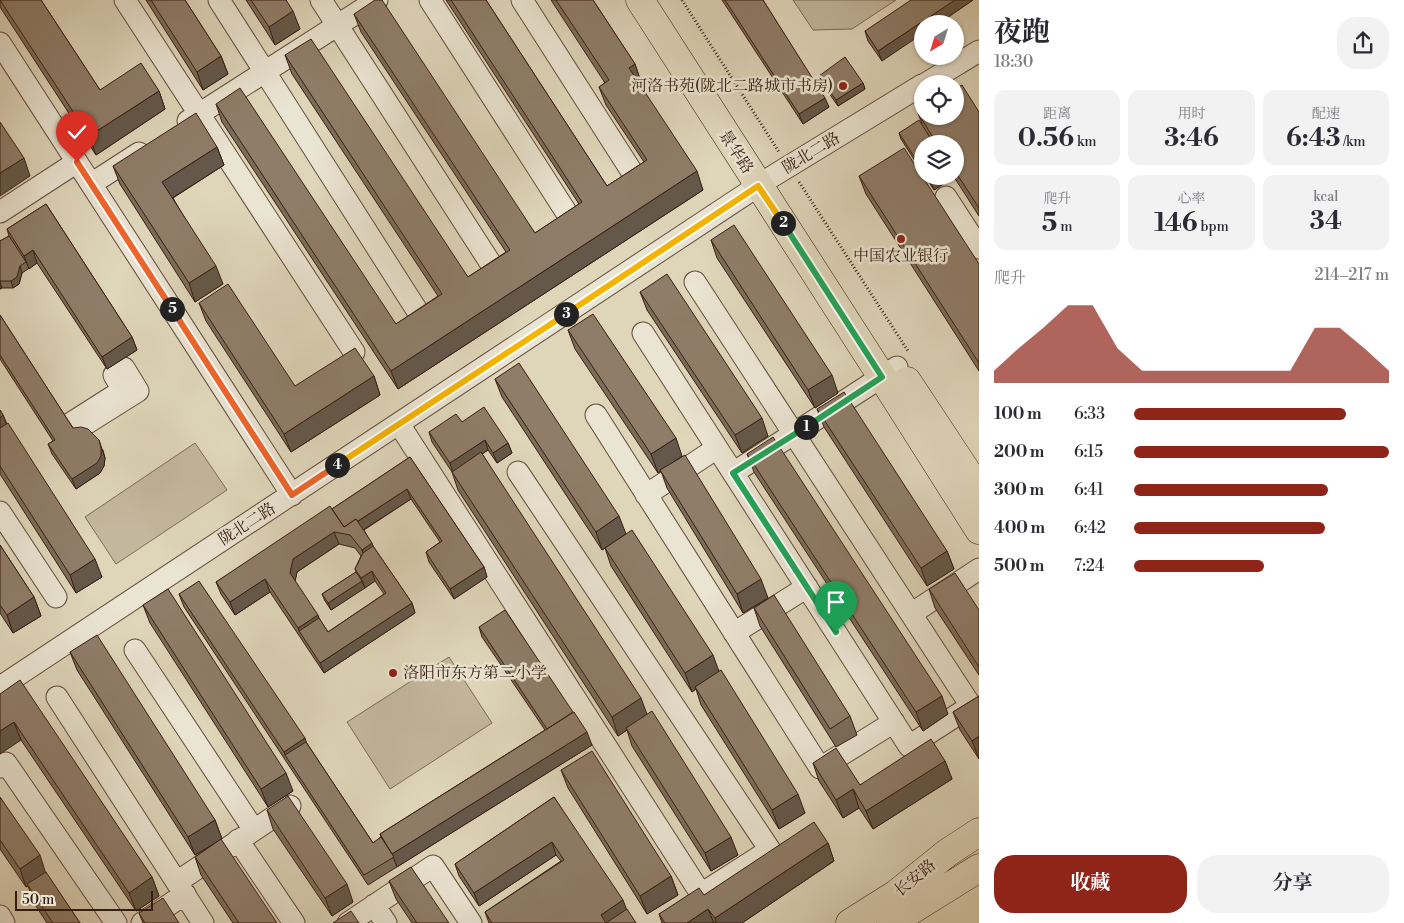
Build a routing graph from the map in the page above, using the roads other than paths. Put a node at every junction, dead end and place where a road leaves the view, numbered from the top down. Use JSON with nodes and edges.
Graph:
{"nodes":[{"id":1,"x":125,"y":0,"type":"edge"},
{"id":2,"x":219,"y":0,"type":"edge"},
{"id":3,"x":321,"y":0,"type":"edge"},
{"id":4,"x":377,"y":0,"type":"edge"},
{"id":5,"x":430,"y":0,"type":"edge"},
{"id":6,"x":522,"y":0,"type":"edge"},
{"id":7,"x":640,"y":0,"type":"edge"},
{"id":8,"x":661,"y":0,"type":"edge"},
{"id":9,"x":338,"y":26,"type":"junction"},
{"id":10,"x":0,"y":43,"type":"edge"},
{"id":11,"x":979,"y":51,"type":"edge"},
{"id":12,"x":265,"y":72,"type":"junction"},
{"id":13,"x":939,"y":75,"type":"edge"},
{"id":14,"x":914,"y":90,"type":"edge"},
{"id":15,"x":199,"y":114,"type":"junction"},
{"id":16,"x":77,"y":162,"type":"junction"},
{"id":17,"x":632,"y":172,"type":"edge"},
{"id":18,"x":773,"y":176,"type":"junction"},
{"id":19,"x":91,"y":184,"type":"junction"},
{"id":20,"x":946,"y":197,"type":"dead end"},
{"id":21,"x":0,"y":212,"type":"edge"},
{"id":22,"x":568,"y":215,"type":"edge"},
{"id":23,"x":979,"y":248,"type":"edge"},
{"id":24,"x":492,"y":264,"type":"edge"},
{"id":25,"x":695,"y":282,"type":"dead end"},
{"id":26,"x":418,"y":312,"type":"edge"},
{"id":27,"x":643,"y":333,"type":"dead end"},
{"id":28,"x":354,"y":352,"type":"edge"},
{"id":29,"x":897,"y":367,"type":"junction"},
{"id":30,"x":596,"y":415,"type":"dead end"},
{"id":31,"x":399,"y":424,"type":"junction"},
{"id":32,"x":794,"y":434,"type":"junction"},
{"id":33,"x":717,"y":448,"type":"junction"},
{"id":34,"x":518,"y":472,"type":"dead end"},
{"id":35,"x":733,"y":473,"type":"junction"},
{"id":36,"x":976,"y":478,"type":"edge"},
{"id":37,"x":292,"y":495,"type":"junction"},
{"id":38,"x":646,"y":495,"type":"junction"},
{"id":39,"x":0,"y":512,"type":"edge"},
{"id":40,"x":979,"y":530,"type":"edge"},
{"id":41,"x":979,"y":569,"type":"edge"},
{"id":42,"x":807,"y":586,"type":"junction"},
{"id":43,"x":56,"y":597,"type":"dead end"},
{"id":44,"x":911,"y":614,"type":"junction"},
{"id":45,"x":734,"y":633,"type":"junction"},
{"id":46,"x":135,"y":650,"type":"dead end"},
{"id":47,"x":0,"y":687,"type":"edge"},
{"id":48,"x":57,"y":697,"type":"dead end"},
{"id":49,"x":894,"y":722,"type":"junction"},
{"id":50,"x":0,"y":767,"type":"edge"},
{"id":51,"x":290,"y":806,"type":"edge"},
{"id":52,"x":979,"y":832,"type":"edge"},
{"id":53,"x":246,"y":835,"type":"junction"},
{"id":54,"x":979,"y":868,"type":"edge"},
{"id":55,"x":181,"y":888,"type":"junction"},
{"id":56,"x":380,"y":914,"type":"edge"},
{"id":57,"x":0,"y":916,"type":"edge"},
{"id":58,"x":4,"y":923,"type":"edge"},
{"id":59,"x":116,"y":923,"type":"edge"},
{"id":60,"x":142,"y":923,"type":"edge"},
{"id":61,"x":203,"y":923,"type":"edge"},
{"id":62,"x":294,"y":923,"type":"edge"},
{"id":63,"x":348,"y":923,"type":"edge"},
{"id":64,"x":471,"y":923,"type":"edge"},
{"id":65,"x":850,"y":923,"type":"edge"},
{"id":66,"x":891,"y":923,"type":"edge"}],
"edges":[{"from":1,"to":15,"type":"street"},
{"from":2,"to":12,"type":"street"},
{"from":3,"to":9,"type":"street"},
{"from":4,"to":9,"type":"street"},
{"from":5,"to":22,"type":"street"},
{"from":6,"to":17,"type":"street"},
{"from":7,"to":18,"type":"main road","name":"景华路"},
{"from":8,"to":18,"type":"main road","name":"景华路"},
{"from":9,"to":12,"type":"street"},
{"from":9,"to":24,"type":"street"},
{"from":10,"to":16,"type":"street"},
{"from":11,"to":13,"type":"street","name":"陇北二路"},
{"from":12,"to":15,"type":"street"},
{"from":12,"to":26,"type":"street"},
{"from":14,"to":18,"type":"street","name":"陇北二路"},
{"from":15,"to":19,"type":"street"},
{"from":15,"to":28,"type":"street"},
{"from":16,"to":19,"type":"street"},
{"from":16,"to":21,"type":"street"},
{"from":18,"to":29,"type":"main road","name":"景华路"},
{"from":18,"to":31,"type":"street","name":"陇北二路"},
{"from":19,"to":37,"type":"street"},
{"from":20,"to":23,"type":"street"},
{"from":25,"to":32,"type":"street"},
{"from":27,"to":33,"type":"street"},
{"from":29,"to":32,"type":"street"},
{"from":29,"to":36,"type":"main road","name":"景华路"},
{"from":29,"to":40,"type":"main road","name":"景华路"},
{"from":30,"to":38,"type":"street"},
{"from":31,"to":34,"type":"street"},
{"from":31,"to":37,"type":"street","name":"陇北二路"},
{"from":32,"to":35,"type":"street"},
{"from":32,"to":44,"type":"street"},
{"from":33,"to":35,"type":"street"},
{"from":33,"to":38,"type":"street"},
{"from":35,"to":42,"type":"street"},
{"from":37,"to":47,"type":"street","name":"陇北二路"},
{"from":38,"to":45,"type":"street"},
{"from":39,"to":43,"type":"street"},
{"from":41,"to":44,"type":"street"},
{"from":42,"to":45,"type":"street"},
{"from":42,"to":49,"type":"street"},
{"from":44,"to":49,"type":"street"},
{"from":45,"to":49,"type":"street"},
{"from":46,"to":53,"type":"street"},
{"from":48,"to":55,"type":"street"},
{"from":50,"to":59,"type":"street"},
{"from":51,"to":53,"type":"street"},
{"from":52,"to":65,"type":"main road","name":"长安路"},
{"from":53,"to":55,"type":"street"},
{"from":53,"to":62,"type":"street"},
{"from":54,"to":66,"type":"main road","name":"长安路"},
{"from":55,"to":60,"type":"street"},
{"from":55,"to":61,"type":"street"},
{"from":56,"to":63,"type":"street"},
{"from":56,"to":64,"type":"street"},
{"from":57,"to":58,"type":"street"}]}
